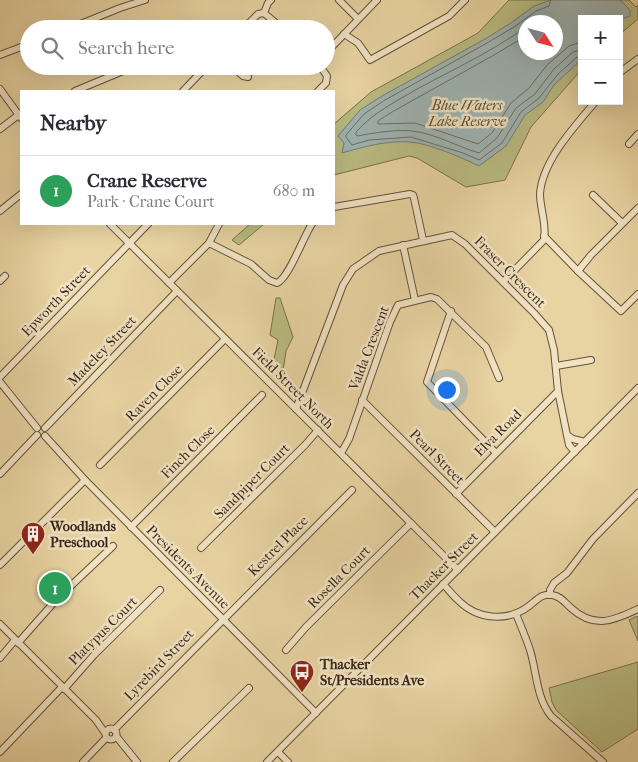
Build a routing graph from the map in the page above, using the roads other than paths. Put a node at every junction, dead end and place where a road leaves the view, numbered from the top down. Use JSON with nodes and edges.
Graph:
{"nodes":[{"id":1,"x":145,"y":0,"type":"edge"},
{"id":2,"x":271,"y":0,"type":"edge"},
{"id":3,"x":339,"y":0,"type":"edge"},
{"id":4,"x":377,"y":0,"type":"edge"},
{"id":5,"x":465,"y":0,"type":"edge"},
{"id":6,"x":264,"y":13,"type":"junction"},
{"id":7,"x":358,"y":19,"type":"junction"},
{"id":8,"x":90,"y":20,"type":"edge"},
{"id":9,"x":252,"y":20,"type":"edge"},
{"id":10,"x":272,"y":20,"type":"edge"},
{"id":11,"x":344,"y":34,"type":"junction"},
{"id":12,"x":335,"y":44,"type":"edge"},
{"id":13,"x":20,"y":47,"type":"edge"},
{"id":14,"x":0,"y":55,"type":"edge"},
{"id":15,"x":638,"y":59,"type":"edge"},
{"id":16,"x":623,"y":70,"type":"edge"},
{"id":17,"x":113,"y":75,"type":"edge"},
{"id":18,"x":198,"y":75,"type":"edge"},
{"id":19,"x":241,"y":75,"type":"edge"},
{"id":20,"x":326,"y":75,"type":"edge"},
{"id":21,"x":248,"y":77,"type":"dead end"},
{"id":22,"x":0,"y":89,"type":"edge"},
{"id":23,"x":77,"y":90,"type":"edge"},
{"id":24,"x":184,"y":90,"type":"edge"},
{"id":25,"x":319,"y":90,"type":"edge"},
{"id":26,"x":593,"y":105,"type":"edge"},
{"id":27,"x":20,"y":115,"type":"edge"},
{"id":28,"x":0,"y":129,"type":"edge"},
{"id":29,"x":638,"y":134,"type":"edge"},
{"id":30,"x":629,"y":144,"type":"dead end"},
{"id":31,"x":20,"y":195,"type":"edge"},
{"id":32,"x":593,"y":195,"type":"dead end"},
{"id":33,"x":335,"y":207,"type":"edge"},
{"id":34,"x":638,"y":208,"type":"edge"},
{"id":35,"x":0,"y":211,"type":"edge"},
{"id":36,"x":622,"y":224,"type":"junction"},
{"id":37,"x":111,"y":225,"type":"edge"},
{"id":38,"x":147,"y":225,"type":"edge"},
{"id":39,"x":218,"y":225,"type":"edge"},
{"id":40,"x":311,"y":225,"type":"edge"},
{"id":41,"x":544,"y":236,"type":"junction"},
{"id":42,"x":423,"y":240,"type":"junction"},
{"id":43,"x":129,"y":243,"type":"junction"},
{"id":44,"x":209,"y":243,"type":"junction"},
{"id":45,"x":403,"y":245,"type":"junction"},
{"id":46,"x":578,"y":271,"type":"junction"},
{"id":47,"x":503,"y":282,"type":"junction"},
{"id":48,"x":169,"y":283,"type":"junction"},
{"id":49,"x":177,"y":291,"type":"junction"},
{"id":50,"x":638,"y":294,"type":"edge"},
{"id":51,"x":415,"y":300,"type":"junction"},
{"id":52,"x":451,"y":311,"type":"junction"},
{"id":53,"x":225,"y":339,"type":"junction"},
{"id":54,"x":592,"y":360,"type":"dead end"},
{"id":55,"x":556,"y":366,"type":"junction"},
{"id":56,"x":0,"y":377,"type":"edge"},
{"id":57,"x":499,"y":378,"type":"dead end"},
{"id":58,"x":0,"y":382,"type":"edge"},
{"id":59,"x":638,"y":388,"type":"edge"},
{"id":60,"x":558,"y":391,"type":"junction"},
{"id":61,"x":262,"y":395,"type":"dead end"},
{"id":62,"x":362,"y":400,"type":"junction"},
{"id":63,"x":296,"y":409,"type":"junction"},
{"id":64,"x":38,"y":428,"type":"junction"},
{"id":65,"x":45,"y":428,"type":"junction"},
{"id":66,"x":318,"y":430,"type":"junction"},
{"id":67,"x":568,"y":435,"type":"junction"},
{"id":68,"x":38,"y":436,"type":"junction"},
{"id":69,"x":45,"y":436,"type":"junction"},
{"id":70,"x":585,"y":442,"type":"junction"},
{"id":71,"x":575,"y":452,"type":"junction"},
{"id":72,"x":341,"y":453,"type":"junction"},
{"id":73,"x":496,"y":453,"type":"junction"},
{"id":74,"x":100,"y":465,"type":"dead end"},
{"id":75,"x":0,"y":474,"type":"edge"},
{"id":76,"x":85,"y":480,"type":"junction"},
{"id":77,"x":352,"y":490,"type":"dead end"},
{"id":78,"x":638,"y":493,"type":"edge"},
{"id":79,"x":456,"y":494,"type":"junction"},
{"id":80,"x":410,"y":523,"type":"junction"},
{"id":81,"x":131,"y":527,"type":"junction"},
{"id":82,"x":496,"y":532,"type":"junction"},
{"id":83,"x":113,"y":546,"type":"dead end"},
{"id":84,"x":202,"y":548,"type":"dead end"},
{"id":85,"x":0,"y":565,"type":"edge"},
{"id":86,"x":458,"y":570,"type":"junction"},
{"id":87,"x":443,"y":584,"type":"junction"},
{"id":88,"x":160,"y":590,"type":"dead end"},
{"id":89,"x":550,"y":595,"type":"junction"},
{"id":90,"x":638,"y":609,"type":"edge"},
{"id":91,"x":516,"y":614,"type":"junction"},
{"id":92,"x":222,"y":619,"type":"junction"},
{"id":93,"x":0,"y":624,"type":"edge"},
{"id":94,"x":17,"y":641,"type":"junction"},
{"id":95,"x":286,"y":650,"type":"dead end"},
{"id":96,"x":0,"y":658,"type":"edge"},
{"id":97,"x":63,"y":688,"type":"junction"},
{"id":98,"x":249,"y":688,"type":"dead end"},
{"id":99,"x":316,"y":713,"type":"junction"},
{"id":100,"x":110,"y":734,"type":"junction"},
{"id":101,"x":0,"y":752,"type":"edge"},
{"id":102,"x":278,"y":752,"type":"junction"},
{"id":103,"x":83,"y":762,"type":"edge"},
{"id":104,"x":137,"y":762,"type":"edge"},
{"id":105,"x":173,"y":762,"type":"edge"},
{"id":106,"x":267,"y":762,"type":"edge"},
{"id":107,"x":288,"y":762,"type":"edge"},
{"id":108,"x":603,"y":762,"type":"edge"}],
"edges":[{"from":1,"to":8,"type":"street"},
{"from":2,"to":6,"type":"street"},
{"from":3,"to":7,"type":"street"},
{"from":4,"to":7,"type":"street"},
{"from":5,"to":11,"type":"street"},
{"from":6,"to":9,"type":"street"},
{"from":6,"to":10,"type":"street"},
{"from":7,"to":11,"type":"street"},
{"from":11,"to":12,"type":"street"},
{"from":13,"to":14,"type":"street"},
{"from":15,"to":16,"type":"street"},
{"from":17,"to":23,"type":"street"},
{"from":18,"to":24,"type":"street"},
{"from":19,"to":21,"type":"street"},
{"from":20,"to":25,"type":"street"},
{"from":22,"to":27,"type":"street"},
{"from":26,"to":41,"type":"street"},
{"from":27,"to":28,"type":"street"},
{"from":29,"to":30,"type":"street"},
{"from":31,"to":35,"type":"street"},
{"from":32,"to":36,"type":"street"},
{"from":33,"to":42,"type":"street"},
{"from":34,"to":36,"type":"street"},
{"from":36,"to":46,"type":"street"},
{"from":37,"to":43,"type":"street","name":"Field Street North"},
{"from":38,"to":43,"type":"street","name":"Epworth Street"},
{"from":39,"to":44,"type":"street"},
{"from":40,"to":44,"type":"street"},
{"from":41,"to":46,"type":"street"},
{"from":41,"to":47,"type":"street"},
{"from":42,"to":45,"type":"street","name":"Fraser Crescent"},
{"from":42,"to":47,"type":"street","name":"Fraser Crescent"},
{"from":43,"to":48,"type":"street","name":"Field Street North"},
{"from":43,"to":56,"type":"street","name":"Epworth Street"},
{"from":44,"to":48,"type":"street"},
{"from":45,"to":51,"type":"street"},
{"from":45,"to":63,"type":"street","name":"Fraser Crescent"},
{"from":46,"to":50,"type":"street"},
{"from":47,"to":55,"type":"street","name":"Fraser Crescent"},
{"from":48,"to":49,"type":"street","name":"Field Street North"},
{"from":49,"to":53,"type":"street","name":"Field Street North"},
{"from":49,"to":65,"type":"street","name":"Madeley Street"},
{"from":51,"to":52,"type":"street","name":"Valda Crescent"},
{"from":51,"to":62,"type":"street","name":"Valda Crescent"},
{"from":52,"to":57,"type":"street","name":"Valda Crescent"},
{"from":52,"to":73,"type":"street"},
{"from":53,"to":63,"type":"street","name":"Field Street North"},
{"from":53,"to":74,"type":"street","name":"Raven Close"},
{"from":54,"to":55,"type":"street"},
{"from":55,"to":60,"type":"street","name":"Fraser Crescent"},
{"from":58,"to":64,"type":"street"},
{"from":59,"to":70,"type":"street","name":"Thacker Street"},
{"from":60,"to":67,"type":"street","name":"Fraser Crescent"},
{"from":60,"to":73,"type":"street","name":"Elva Road"},
{"from":61,"to":81,"type":"street","name":"Finch Close"},
{"from":62,"to":72,"type":"street","name":"Valda Crescent"},
{"from":62,"to":79,"type":"street","name":"Pearl Street"},
{"from":63,"to":66,"type":"street","name":"Field Street North"},
{"from":64,"to":65,"type":"street"},
{"from":64,"to":68,"type":"street"},
{"from":65,"to":69,"type":"street"},
{"from":66,"to":72,"type":"street","name":"Field Street North"},
{"from":66,"to":84,"type":"street","name":"Sandpiper Court"},
{"from":67,"to":70,"type":"street"},
{"from":67,"to":71,"type":"street","name":"Fraser Crescent"},
{"from":68,"to":69,"type":"street"},
{"from":68,"to":75,"type":"street"},
{"from":69,"to":76,"type":"street","name":"Presidents Avenue"},
{"from":70,"to":71,"type":"street","name":"Thacker Street"},
{"from":71,"to":82,"type":"street","name":"Thacker Street"},
{"from":72,"to":80,"type":"street","name":"Field Street North"},
{"from":73,"to":79,"type":"street","name":"Elva Road"},
{"from":76,"to":81,"type":"street","name":"Presidents Avenue"},
{"from":76,"to":85,"type":"street"},
{"from":77,"to":92,"type":"street","name":"Kestrel Place"},
{"from":78,"to":89,"type":"street"},
{"from":79,"to":82,"type":"street","name":"Pearl Street"},
{"from":80,"to":86,"type":"street","name":"Field Street North"},
{"from":80,"to":95,"type":"street","name":"Rosella Court"},
{"from":81,"to":92,"type":"street","name":"Presidents Avenue"},
{"from":82,"to":86,"type":"street","name":"Thacker Street"},
{"from":83,"to":94,"type":"street"},
{"from":86,"to":87,"type":"street","name":"Thacker Street"},
{"from":87,"to":91,"type":"street"},
{"from":87,"to":99,"type":"street","name":"Thacker Street"},
{"from":88,"to":97,"type":"street","name":"Platypus Court"},
{"from":89,"to":90,"type":"street"},
{"from":89,"to":91,"type":"street"},
{"from":91,"to":108,"type":"street"},
{"from":92,"to":99,"type":"street","name":"Presidents Avenue"},
{"from":92,"to":100,"type":"street","name":"Lyrebird Street"},
{"from":93,"to":94,"type":"street"},
{"from":94,"to":96,"type":"street"},
{"from":94,"to":97,"type":"street"},
{"from":97,"to":100,"type":"street"},
{"from":97,"to":101,"type":"street","name":"Platypus Court"},
{"from":98,"to":105,"type":"street"},
{"from":99,"to":102,"type":"street","name":"Thacker Street"},
{"from":100,"to":103,"type":"street","name":"Lyrebird Street"},
{"from":100,"to":104,"type":"street"},
{"from":102,"to":106,"type":"street","name":"Thacker Street"},
{"from":102,"to":107,"type":"street"}]}
